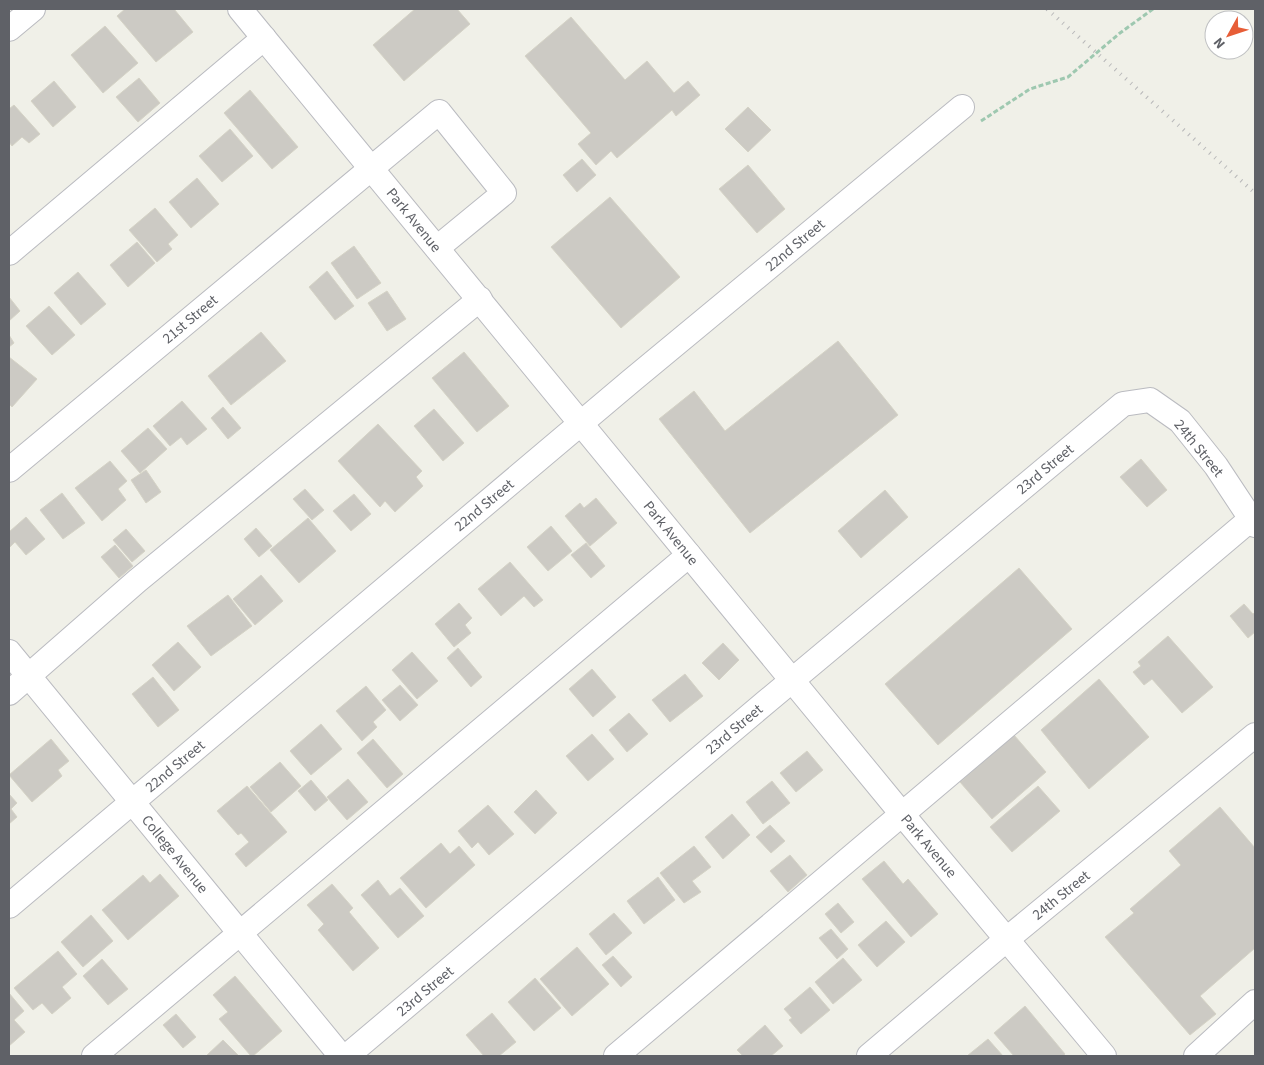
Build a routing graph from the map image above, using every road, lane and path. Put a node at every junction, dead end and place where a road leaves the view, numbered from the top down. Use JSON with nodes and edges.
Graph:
{"nodes":[{"id":1,"x":33,"y":9,"type":"edge"},
{"id":2,"x":240,"y":9,"type":"edge"},
{"id":3,"x":1153,"y":9,"type":"edge"},
{"id":4,"x":9,"y":29,"type":"edge"},
{"id":5,"x":264,"y":38,"type":"junction"},
{"id":6,"x":971,"y":115,"type":"joint"},
{"id":7,"x":371,"y":167,"type":"junction"},
{"id":8,"x":437,"y":248,"type":"junction"},
{"id":9,"x":9,"y":253,"type":"edge"},
{"id":10,"x":480,"y":299,"type":"junction"},
{"id":11,"x":1123,"y":404,"type":"joint"},
{"id":12,"x":581,"y":423,"type":"junction"},
{"id":13,"x":9,"y":470,"type":"edge"},
{"id":14,"x":1253,"y":522,"type":"edge"},
{"id":15,"x":689,"y":555,"type":"junction"},
{"id":16,"x":9,"y":652,"type":"edge"},
{"id":17,"x":29,"y":676,"type":"junction"},
{"id":18,"x":792,"y":680,"type":"junction"},
{"id":19,"x":9,"y":693,"type":"edge"},
{"id":20,"x":1255,"y":735,"type":"edge"},
{"id":21,"x":132,"y":802,"type":"junction"},
{"id":22,"x":902,"y":814,"type":"junction"},
{"id":23,"x":9,"y":906,"type":"edge"},
{"id":24,"x":241,"y":934,"type":"junction"},
{"id":25,"x":1007,"y":939,"type":"junction"},
{"id":26,"x":1255,"y":1002,"type":"edge"},
{"id":27,"x":94,"y":1056,"type":"edge"},
{"id":28,"x":341,"y":1056,"type":"edge"},
{"id":29,"x":347,"y":1056,"type":"edge"},
{"id":30,"x":616,"y":1056,"type":"edge"},
{"id":31,"x":869,"y":1056,"type":"edge"},
{"id":32,"x":1104,"y":1056,"type":"edge"},
{"id":33,"x":1196,"y":1056,"type":"edge"}],
"edges":[{"from":1,"to":4,"type":"street"},
{"from":2,"to":5,"type":"street","name":"Park Avenue"},
{"from":3,"to":6,"type":"path"},
{"from":5,"to":7,"type":"street","name":"Park Avenue"},
{"from":5,"to":9,"type":"street"},
{"from":6,"to":12,"type":"street","name":"22nd Street"},
{"from":7,"to":8,"type":"street","name":"Park Avenue"},
{"from":7,"to":8,"type":"street","name":"21st Street"},
{"from":7,"to":13,"type":"street","name":"21st Street"},
{"from":8,"to":10,"type":"street","name":"Park Avenue"},
{"from":10,"to":12,"type":"street","name":"Park Avenue"},
{"from":10,"to":17,"type":"street"},
{"from":11,"to":14,"type":"street","name":"24th Street"},
{"from":11,"to":18,"type":"street","name":"23rd Street"},
{"from":12,"to":15,"type":"street","name":"Park Avenue"},
{"from":12,"to":21,"type":"street","name":"22nd Street"},
{"from":14,"to":22,"type":"street"},
{"from":15,"to":18,"type":"street","name":"Park Avenue"},
{"from":15,"to":24,"type":"street"},
{"from":16,"to":17,"type":"street","name":"College Avenue"},
{"from":17,"to":19,"type":"street"},
{"from":17,"to":21,"type":"street","name":"College Avenue"},
{"from":18,"to":22,"type":"street","name":"Park Avenue"},
{"from":18,"to":29,"type":"street","name":"23rd Street"},
{"from":20,"to":25,"type":"street","name":"24th Street"},
{"from":21,"to":23,"type":"street","name":"22nd Street"},
{"from":21,"to":24,"type":"street","name":"College Avenue"},
{"from":22,"to":25,"type":"street","name":"Park Avenue"},
{"from":22,"to":30,"type":"street"},
{"from":24,"to":27,"type":"street"},
{"from":24,"to":28,"type":"street","name":"College Avenue"},
{"from":25,"to":31,"type":"street","name":"24th Street"},
{"from":25,"to":32,"type":"street","name":"Park Avenue"},
{"from":26,"to":33,"type":"street"}]}
